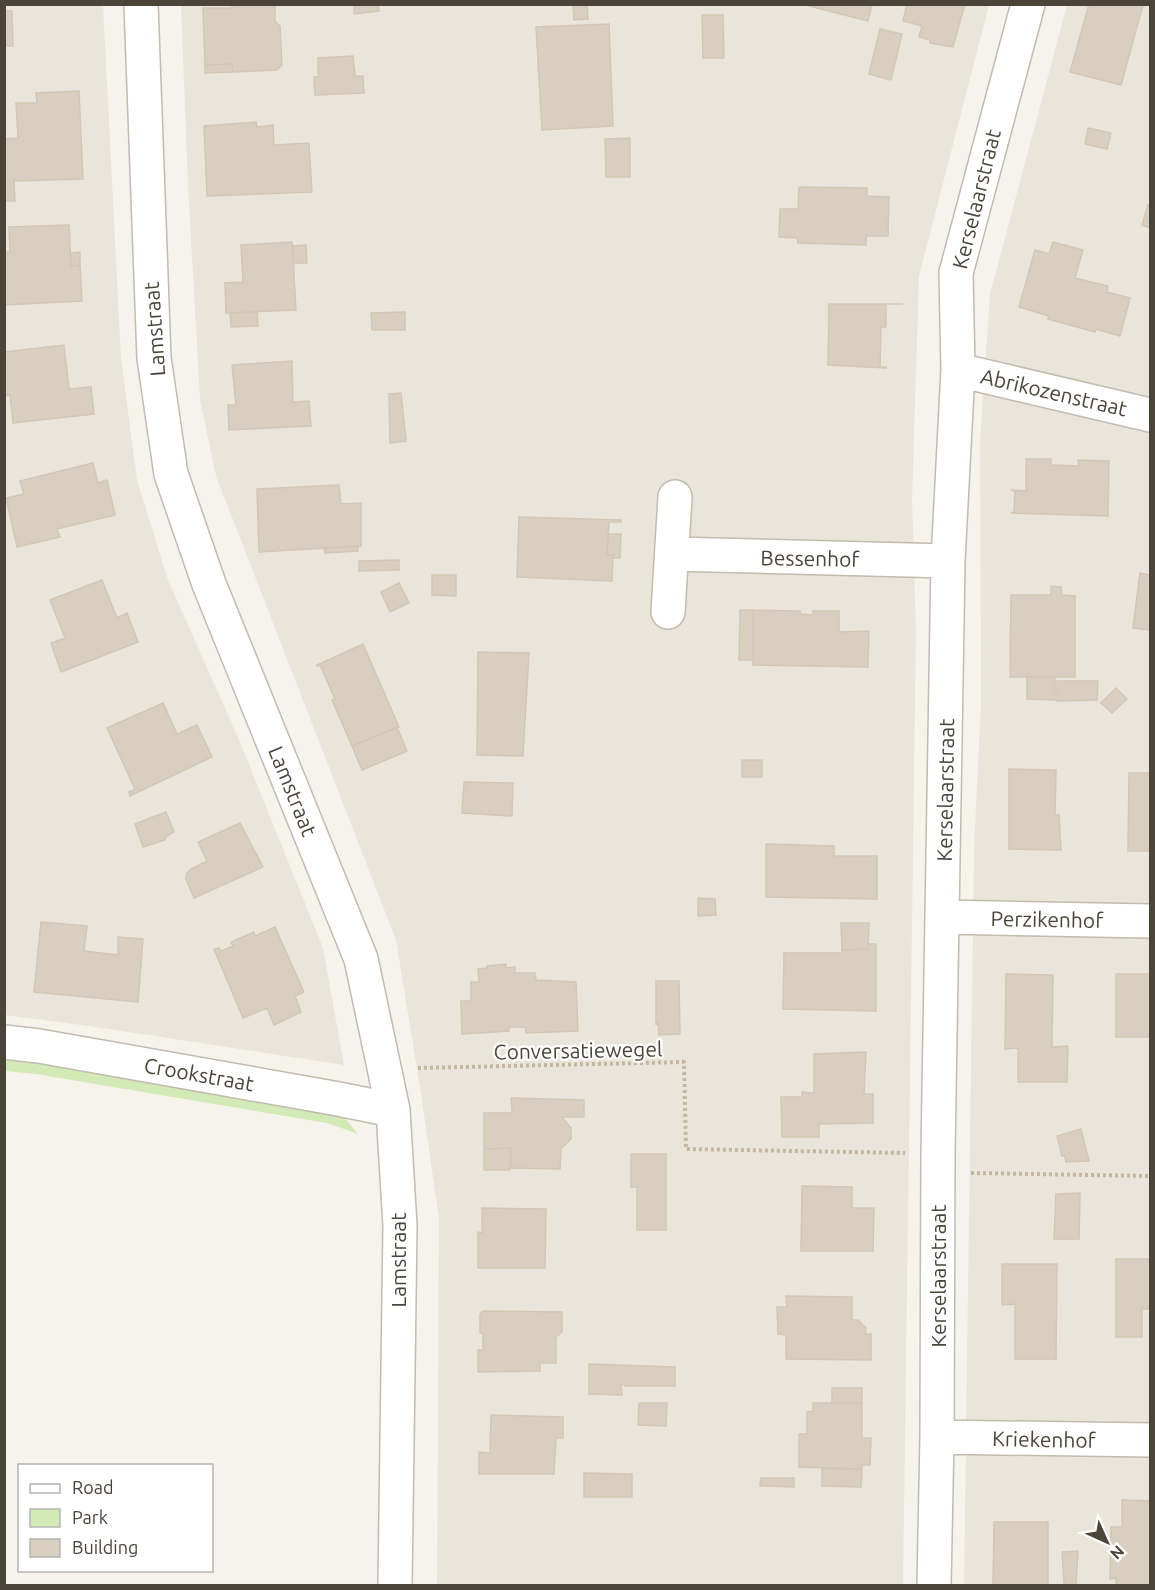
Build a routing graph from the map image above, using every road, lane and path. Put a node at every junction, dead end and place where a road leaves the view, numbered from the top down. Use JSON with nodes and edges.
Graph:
{"nodes":[{"id":1,"x":141,"y":4,"type":"edge"},
{"id":2,"x":1028,"y":4,"type":"edge"},
{"id":3,"x":958,"y":370,"type":"junction"},
{"id":4,"x":1150,"y":415,"type":"edge"},
{"id":5,"x":675,"y":497,"type":"dead end"},
{"id":6,"x":673,"y":554,"type":"junction"},
{"id":7,"x":948,"y":561,"type":"junction"},
{"id":8,"x":668,"y":612,"type":"dead end"},
{"id":9,"x":943,"y":917,"type":"junction"},
{"id":10,"x":1150,"y":921,"type":"edge"},
{"id":11,"x":4,"y":1042,"type":"edge"},
{"id":12,"x":385,"y":1069,"type":"junction"},
{"id":13,"x":393,"y":1110,"type":"junction"},
{"id":14,"x":939,"y":1163,"type":"junction"},
{"id":15,"x":1150,"y":1176,"type":"edge"},
{"id":16,"x":938,"y":1437,"type":"junction"},
{"id":17,"x":1150,"y":1440,"type":"edge"},
{"id":18,"x":395,"y":1586,"type":"edge"},
{"id":19,"x":934,"y":1586,"type":"edge"}],
"edges":[{"from":1,"to":12,"type":"street","name":"Lamstraat"},
{"from":2,"to":3,"type":"street","name":"Kerselaarstraat"},
{"from":3,"to":4,"type":"street","name":"Abrikozenstraat"},
{"from":3,"to":7,"type":"street","name":"Kerselaarstraat"},
{"from":5,"to":6,"type":"street"},
{"from":6,"to":7,"type":"street","name":"Bessenhof"},
{"from":6,"to":8,"type":"street"},
{"from":7,"to":9,"type":"street","name":"Kerselaarstraat"},
{"from":9,"to":10,"type":"street","name":"Perzikenhof"},
{"from":9,"to":14,"type":"street","name":"Kerselaarstraat"},
{"from":11,"to":13,"type":"street","name":"Crookstraat"},
{"from":12,"to":13,"type":"street","name":"Lamstraat"},
{"from":12,"to":14,"type":"path","name":"Conversatiewegel"},
{"from":13,"to":18,"type":"street","name":"Lamstraat"},
{"from":14,"to":15,"type":"path","name":"Conversatiewegel"},
{"from":14,"to":16,"type":"street","name":"Kerselaarstraat"},
{"from":16,"to":17,"type":"street","name":"Kriekenhof"},
{"from":16,"to":19,"type":"street","name":"Kerselaarstraat"}]}
